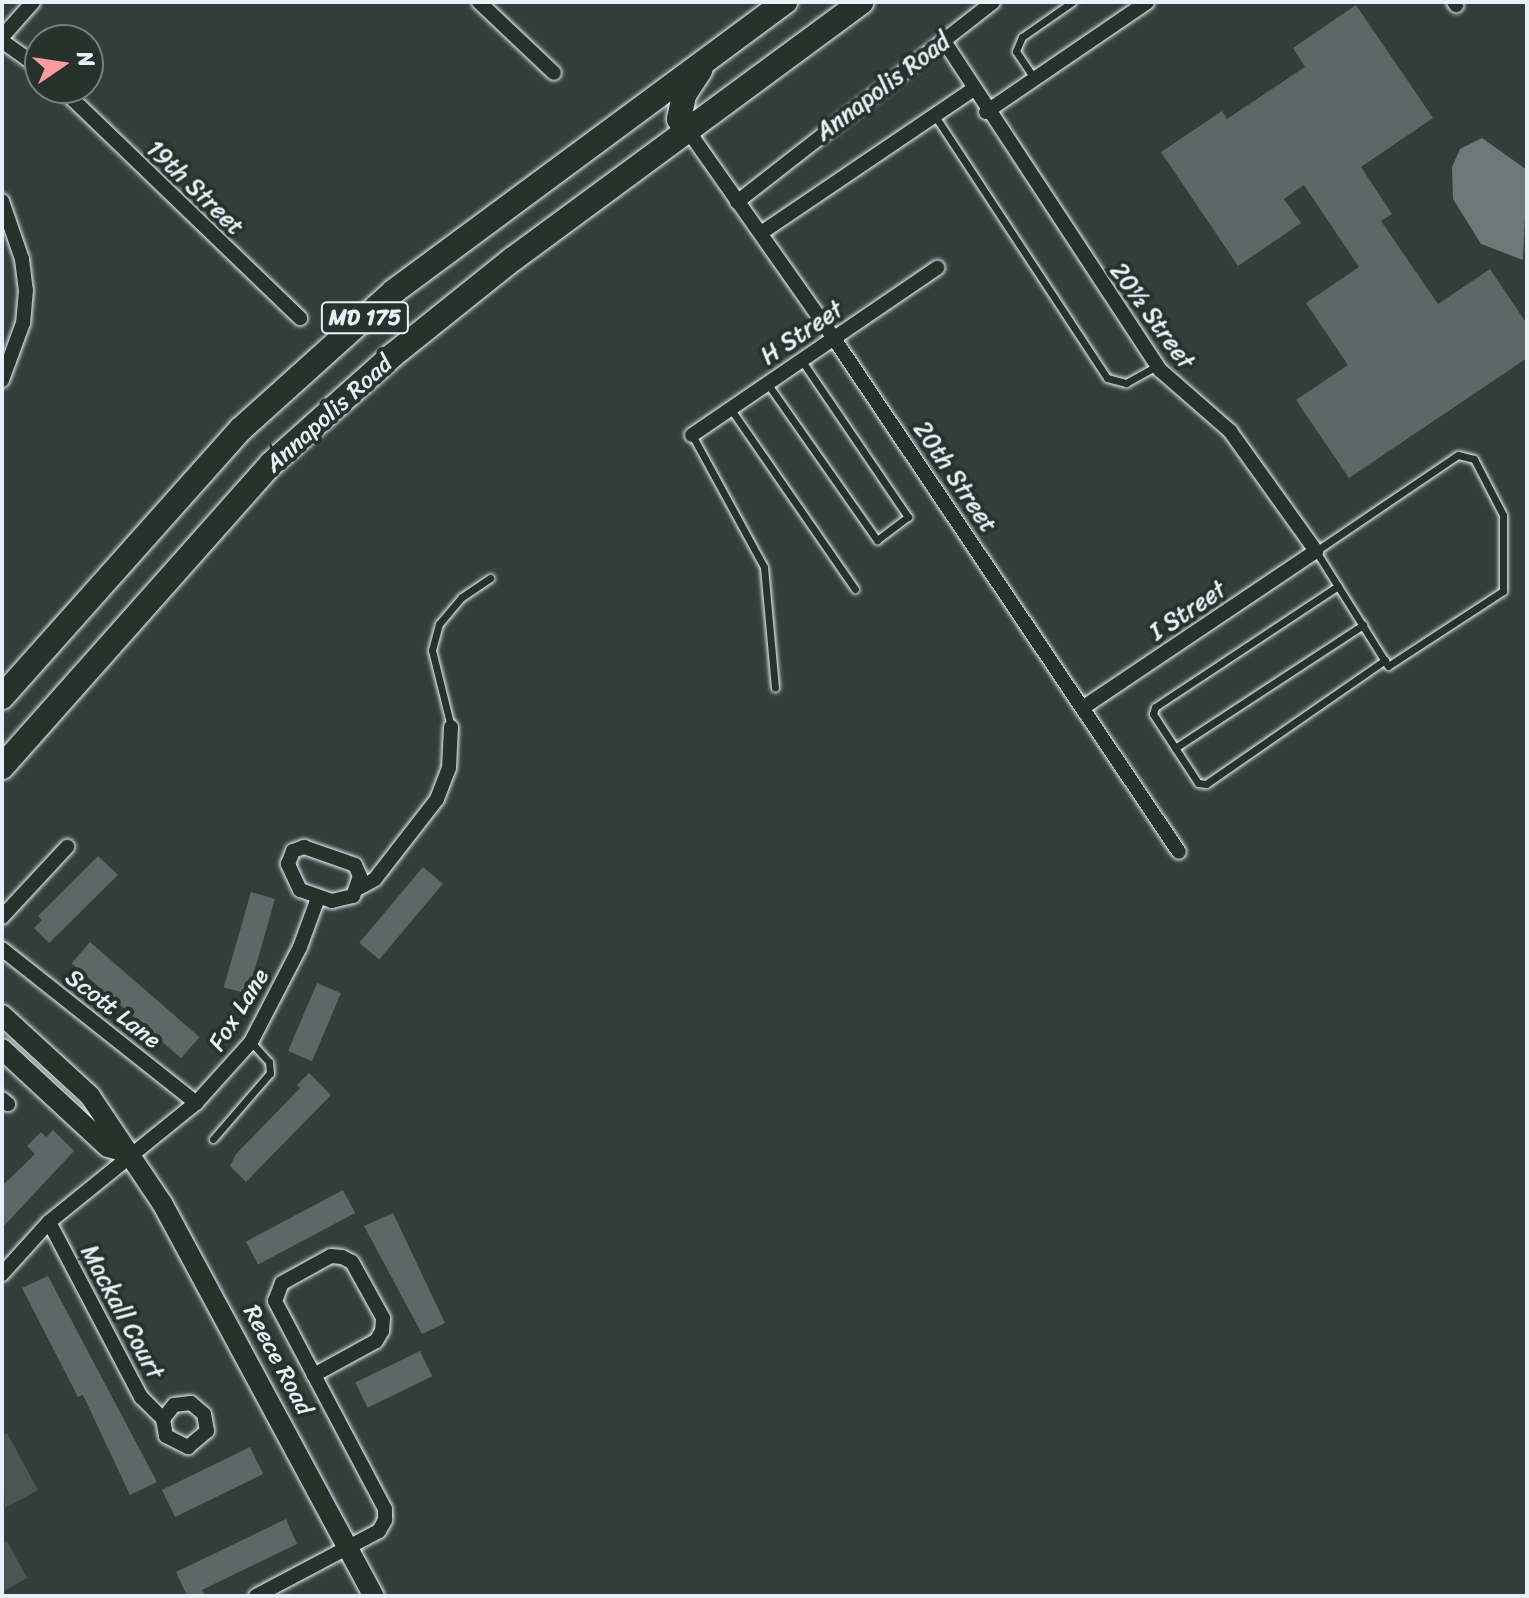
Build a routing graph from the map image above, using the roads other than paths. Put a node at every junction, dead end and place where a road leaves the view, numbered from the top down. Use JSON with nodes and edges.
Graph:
{"nodes":[{"id":1,"x":33,"y":2,"type":"edge"},
{"id":2,"x":479,"y":2,"type":"edge"},
{"id":3,"x":785,"y":2,"type":"edge"},
{"id":4,"x":861,"y":2,"type":"edge"},
{"id":5,"x":993,"y":2,"type":"edge"},
{"id":6,"x":1072,"y":2,"type":"edge"},
{"id":7,"x":1147,"y":2,"type":"edge"},
{"id":8,"x":2,"y":39,"type":"edge"},
{"id":9,"x":944,"y":41,"type":"junction"},
{"id":10,"x":24,"y":56,"type":"edge"},
{"id":11,"x":705,"y":61,"type":"junction"},
{"id":12,"x":554,"y":73,"type":"dead end"},
{"id":13,"x":1034,"y":78,"type":"junction"},
{"id":14,"x":974,"y":89,"type":"junction"},
{"id":15,"x":78,"y":104,"type":"edge"},
{"id":16,"x":986,"y":112,"type":"junction"},
{"id":17,"x":935,"y":116,"type":"junction"},
{"id":18,"x":689,"y":132,"type":"junction"},
{"id":19,"x":2,"y":201,"type":"edge"},
{"id":20,"x":737,"y":202,"type":"junction"},
{"id":21,"x":761,"y":233,"type":"junction"},
{"id":22,"x":937,"y":268,"type":"dead end"},
{"id":23,"x":300,"y":318,"type":"dead end"},
{"id":24,"x":833,"y":337,"type":"junction"},
{"id":25,"x":801,"y":359,"type":"junction"},
{"id":26,"x":1157,"y":366,"type":"junction"},
{"id":27,"x":2,"y":380,"type":"edge"},
{"id":28,"x":767,"y":383,"type":"junction"},
{"id":29,"x":730,"y":408,"type":"junction"},
{"id":30,"x":692,"y":435,"type":"joint"},
{"id":31,"x":1316,"y":551,"type":"junction"},
{"id":32,"x":490,"y":578,"type":"dead end"},
{"id":33,"x":1338,"y":586,"type":"junction"},
{"id":34,"x":855,"y":589,"type":"dead end"},
{"id":35,"x":1363,"y":625,"type":"junction"},
{"id":36,"x":1385,"y":660,"type":"junction"},
{"id":37,"x":775,"y":688,"type":"dead end"},
{"id":38,"x":2,"y":697,"type":"edge"},
{"id":39,"x":1084,"y":707,"type":"junction"},
{"id":40,"x":451,"y":727,"type":"joint"},
{"id":41,"x":1175,"y":748,"type":"junction"},
{"id":42,"x":2,"y":767,"type":"edge"},
{"id":43,"x":67,"y":847,"type":"dead end"},
{"id":44,"x":1179,"y":852,"type":"dead end"},
{"id":45,"x":359,"y":888,"type":"junction"},
{"id":46,"x":318,"y":898,"type":"junction"},
{"id":47,"x":2,"y":917,"type":"edge"},
{"id":48,"x":2,"y":949,"type":"edge"},
{"id":49,"x":2,"y":1015,"type":"edge"},
{"id":50,"x":251,"y":1042,"type":"junction"},
{"id":51,"x":2,"y":1049,"type":"edge"},
{"id":52,"x":196,"y":1103,"type":"junction"},
{"id":53,"x":213,"y":1139,"type":"dead end"},
{"id":54,"x":129,"y":1153,"type":"junction"},
{"id":55,"x":49,"y":1222,"type":"junction"},
{"id":56,"x":2,"y":1274,"type":"edge"},
{"id":57,"x":314,"y":1375,"type":"junction"},
{"id":58,"x":163,"y":1419,"type":"dead end"},
{"id":59,"x":349,"y":1547,"type":"junction"},
{"id":60,"x":279,"y":1591,"type":"edge"},
{"id":61,"x":256,"y":1596,"type":"edge"},
{"id":62,"x":374,"y":1596,"type":"edge"}],
"edges":[{"from":1,"to":8,"type":"street"},
{"from":2,"to":12,"type":"street"},
{"from":3,"to":11,"type":"main road","name":"Annapolis Road","number":"MD 175"},
{"from":4,"to":18,"type":"main road","name":"Annapolis Road","number":"MD 175"},
{"from":5,"to":9,"type":"street","name":"Annapolis Road"},
{"from":6,"to":13,"type":"lane"},
{"from":7,"to":13,"type":"street"},
{"from":8,"to":10,"type":"street"},
{"from":9,"to":14,"type":"street","name":"20½ Street"},
{"from":9,"to":20,"type":"street","name":"Annapolis Road"},
{"from":11,"to":18,"type":"main road"},
{"from":11,"to":38,"type":"main road","name":"Annapolis Road","number":"MD 175"},
{"from":13,"to":16,"type":"street"},
{"from":14,"to":16,"type":"street","name":"20½ Street"},
{"from":14,"to":17,"type":"street"},
{"from":15,"to":23,"type":"street","name":"19th Street"},
{"from":16,"to":26,"type":"street","name":"20½ Street"},
{"from":17,"to":21,"type":"street"},
{"from":17,"to":26,"type":"lane"},
{"from":18,"to":20,"type":"street","name":"20th Street"},
{"from":18,"to":42,"type":"main road","name":"Annapolis Road","number":"MD 175"},
{"from":19,"to":27,"type":"street"},
{"from":20,"to":21,"type":"street","name":"20th Street"},
{"from":21,"to":24,"type":"street","name":"20th Street"},
{"from":22,"to":24,"type":"street","name":"H Street"},
{"from":24,"to":25,"type":"street","name":"H Street"},
{"from":24,"to":39,"type":"street","name":"20th Street"},
{"from":25,"to":28,"type":"street","name":"H Street"},
{"from":25,"to":28,"type":"lane"},
{"from":26,"to":31,"type":"street","name":"20½ Street"},
{"from":28,"to":29,"type":"street","name":"H Street"},
{"from":29,"to":30,"type":"street","name":"H Street"},
{"from":29,"to":34,"type":"lane"},
{"from":30,"to":37,"type":"lane"},
{"from":31,"to":33,"type":"lane"},
{"from":31,"to":36,"type":"lane"},
{"from":31,"to":39,"type":"street","name":"I Street"},
{"from":32,"to":40,"type":"lane"},
{"from":33,"to":35,"type":"lane"},
{"from":33,"to":41,"type":"lane"},
{"from":35,"to":36,"type":"lane"},
{"from":35,"to":41,"type":"lane"},
{"from":36,"to":41,"type":"lane"},
{"from":39,"to":44,"type":"street","name":"20th Street"},
{"from":40,"to":45,"type":"street"},
{"from":43,"to":47,"type":"street"},
{"from":45,"to":46,"type":"street"},
{"from":45,"to":46,"type":"street"},
{"from":46,"to":50,"type":"street","name":"Fox Lane"},
{"from":48,"to":52,"type":"street","name":"Scott Lane"},
{"from":49,"to":54,"type":"main road","name":"Reece Road"},
{"from":50,"to":52,"type":"street","name":"Fox Lane"},
{"from":50,"to":53,"type":"lane"},
{"from":51,"to":54,"type":"main road","name":"Reece Road"},
{"from":52,"to":54,"type":"street","name":"Fox Lane"},
{"from":54,"to":55,"type":"street","name":"Fox Lane"},
{"from":54,"to":59,"type":"main road","name":"Reece Road"},
{"from":55,"to":56,"type":"street","name":"Fox Lane"},
{"from":55,"to":58,"type":"street","name":"Mackall Court"},
{"from":57,"to":57,"type":"street"},
{"from":57,"to":59,"type":"street"},
{"from":59,"to":60,"type":"street"},
{"from":59,"to":62,"type":"main road","name":"Reece Road"},
{"from":60,"to":61,"type":"street"}]}
